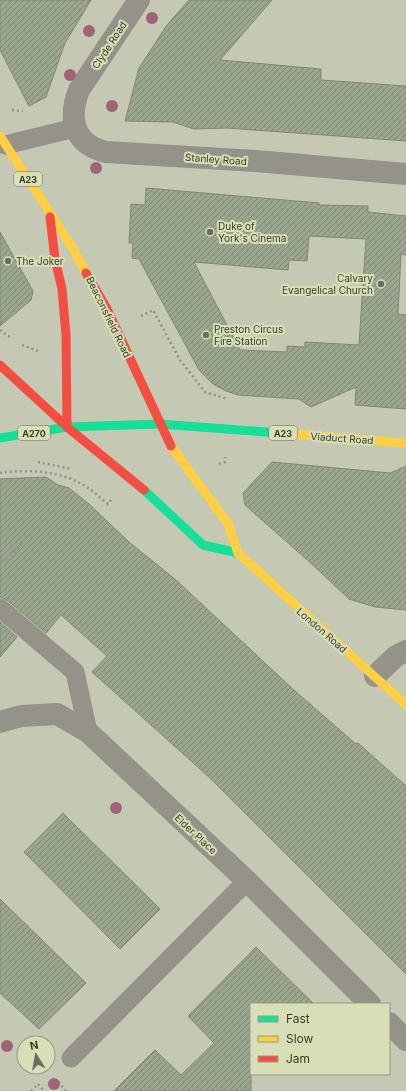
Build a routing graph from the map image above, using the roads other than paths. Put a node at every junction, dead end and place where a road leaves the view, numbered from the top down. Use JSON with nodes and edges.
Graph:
{"nodes":[{"id":1,"x":139,"y":0,"type":"edge"},
{"id":2,"x":75,"y":128,"type":"junction"},
{"id":3,"x":2,"y":141,"type":"edge"},
{"id":4,"x":406,"y":174,"type":"edge"},
{"id":5,"x":50,"y":214,"type":"junction"},
{"id":6,"x":0,"y":364,"type":"edge"},
{"id":7,"x":159,"y":424,"type":"junction"},
{"id":8,"x":67,"y":427,"type":"junction"},
{"id":9,"x":0,"y":438,"type":"edge"},
{"id":10,"x":406,"y":443,"type":"edge"},
{"id":11,"x":238,"y":554,"type":"junction"},
{"id":12,"x":0,"y":608,"type":"edge"},
{"id":13,"x":406,"y":651,"type":"edge"},
{"id":14,"x":375,"y":676,"type":"junction"},
{"id":15,"x":406,"y":705,"type":"edge"},
{"id":16,"x":0,"y":722,"type":"edge"},
{"id":17,"x":88,"y":732,"type":"junction"},
{"id":18,"x":246,"y":881,"type":"junction"},
{"id":19,"x":369,"y":1003,"type":"edge"},
{"id":20,"x":390,"y":1024,"type":"edge"},
{"id":21,"x":406,"y":1040,"type":"edge"},
{"id":22,"x":71,"y":1058,"type":"dead end"}],
"edges":[{"from":1,"to":2,"type":"street","name":"Clyde Road"},
{"from":2,"to":3,"type":"lane"},
{"from":2,"to":4,"type":"street","name":"Stanley Road"},
{"from":3,"to":5,"type":"main road","name":"Beaconsfield Road","number":"A23"},
{"from":5,"to":7,"type":"main road","name":"Beaconsfield Road","number":"A23"},
{"from":5,"to":8,"type":"main road","name":"Beaconsfield Road","number":"A23"},
{"from":6,"to":8,"type":"main road","number":"A23"},
{"from":7,"to":8,"type":"main road","number":"A23"},
{"from":7,"to":10,"type":"main road","name":"Viaduct Road","number":"A23"},
{"from":7,"to":11,"type":"main road","name":"London Road","number":"A23"},
{"from":8,"to":9,"type":"main road","number":"A270"},
{"from":8,"to":11,"type":"main road","name":"London Road","number":"A23"},
{"from":11,"to":14,"type":"main road","name":"London Road","number":"A23"},
{"from":12,"to":17,"type":"lane"},
{"from":13,"to":14,"type":"street"},
{"from":14,"to":15,"type":"main road","name":"London Road","number":"A23"},
{"from":16,"to":17,"type":"street","name":"Elder Place"},
{"from":17,"to":18,"type":"street","name":"Elder Place"},
{"from":18,"to":19,"type":"street","name":"Elder Place"},
{"from":18,"to":22,"type":"lane"},
{"from":20,"to":21,"type":"street"}]}
